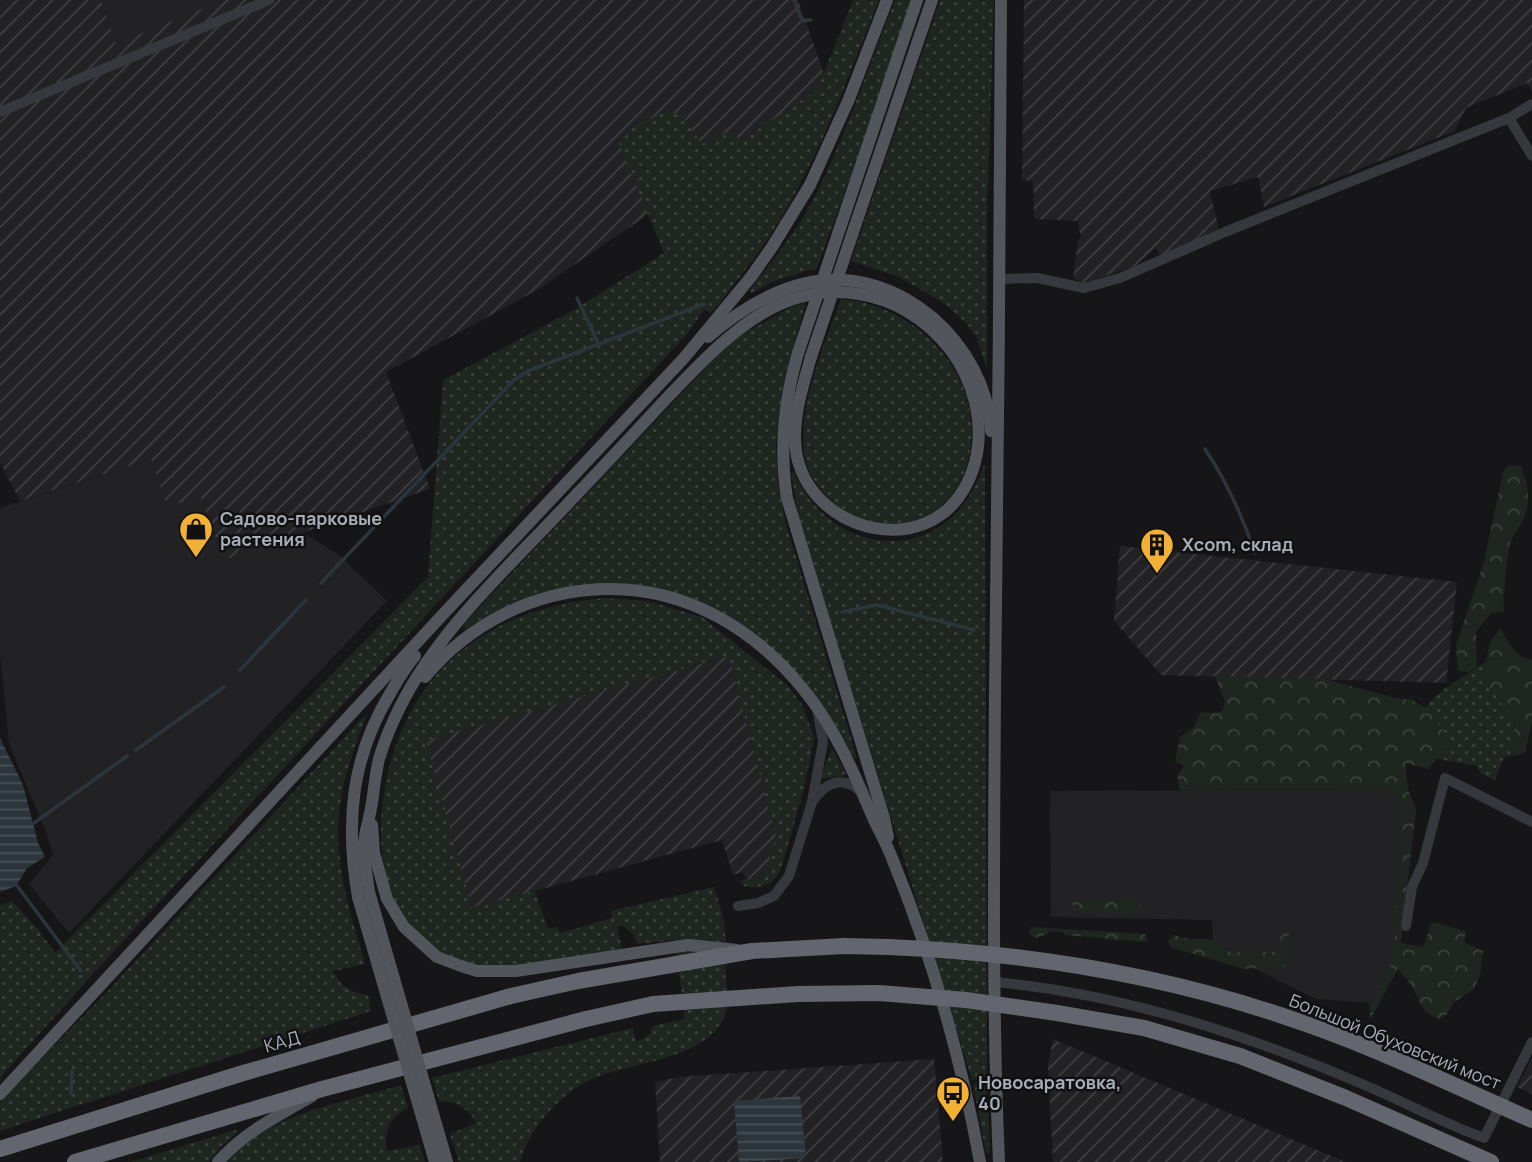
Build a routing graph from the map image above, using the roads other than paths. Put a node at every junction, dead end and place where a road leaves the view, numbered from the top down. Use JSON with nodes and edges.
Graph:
{"nodes":[{"id":1,"x":270,"y":0,"type":"edge"},
{"id":2,"x":887,"y":0,"type":"edge"},
{"id":3,"x":917,"y":0,"type":"edge"},
{"id":4,"x":932,"y":0,"type":"edge"},
{"id":5,"x":1001,"y":0,"type":"edge"},
{"id":6,"x":1532,"y":104,"type":"edge"},
{"id":7,"x":0,"y":112,"type":"edge"},
{"id":8,"x":1510,"y":117,"type":"junction"},
{"id":9,"x":1532,"y":156,"type":"edge"},
{"id":10,"x":848,"y":224,"type":"junction"},
{"id":11,"x":1001,"y":279,"type":"junction"},
{"id":12,"x":804,"y":355,"type":"junction"},
{"id":13,"x":684,"y":358,"type":"junction"},
{"id":14,"x":997,"y":477,"type":"junction"},
{"id":15,"x":447,"y":610,"type":"junction"},
{"id":16,"x":817,"y":710,"type":"junction"},
{"id":17,"x":399,"y":711,"type":"junction"},
{"id":18,"x":864,"y":796,"type":"junction"},
{"id":19,"x":812,"y":802,"type":"junction"},
{"id":20,"x":371,"y":809,"type":"junction"},
{"id":21,"x":1532,"y":822,"type":"edge"},
{"id":22,"x":891,"y":855,"type":"junction"},
{"id":23,"x":364,"y":894,"type":"junction"},
{"id":24,"x":738,"y":906,"type":"dead end"},
{"id":25,"x":1406,"y":926,"type":"dead end"},
{"id":26,"x":752,"y":951,"type":"junction"},
{"id":27,"x":578,"y":981,"type":"joint"},
{"id":28,"x":995,"y":982,"type":"junction"},
{"id":29,"x":1532,"y":1042,"type":"edge"},
{"id":30,"x":322,"y":1089,"type":"junction"},
{"id":31,"x":0,"y":1094,"type":"edge"},
{"id":32,"x":1532,"y":1120,"type":"edge"},
{"id":33,"x":0,"y":1149,"type":"edge"},
{"id":34,"x":75,"y":1162,"type":"edge"},
{"id":35,"x":218,"y":1162,"type":"edge"},
{"id":36,"x":435,"y":1162,"type":"edge"},
{"id":37,"x":447,"y":1162,"type":"edge"},
{"id":38,"x":980,"y":1162,"type":"edge"},
{"id":39,"x":999,"y":1162,"type":"edge"},
{"id":40,"x":1491,"y":1162,"type":"edge"}],
"edges":[{"from":1,"to":7,"type":"street"},
{"from":2,"to":13,"type":"main road"},
{"from":3,"to":10,"type":"main road"},
{"from":4,"to":10,"type":"main road"},
{"from":5,"to":11,"type":"main road"},
{"from":6,"to":8,"type":"street"},
{"from":8,"to":9,"type":"street"},
{"from":8,"to":11,"type":"street"},
{"from":10,"to":12,"type":"main road","bridge":true},
{"from":11,"to":14,"type":"main road"},
{"from":12,"to":17,"type":"main road"},
{"from":12,"to":22,"type":"main road"},
{"from":13,"to":14,"type":"main road"},
{"from":13,"to":15,"type":"main road"},
{"from":14,"to":28,"type":"main road"},
{"from":15,"to":23,"type":"main road"},
{"from":15,"to":31,"type":"main road"},
{"from":16,"to":17,"type":"main road"},
{"from":16,"to":18,"type":"main road"},
{"from":16,"to":19,"type":"street"},
{"from":17,"to":20,"type":"main road"},
{"from":18,"to":19,"type":"street"},
{"from":18,"to":22,"type":"main road"},
{"from":19,"to":24,"type":"street"},
{"from":20,"to":23,"type":"main road"},
{"from":20,"to":26,"type":"main road"},
{"from":21,"to":25,"type":"street"},
{"from":22,"to":38,"type":"main road"},
{"from":23,"to":36,"type":"main road","bridge":true},
{"from":23,"to":37,"type":"main road","bridge":true},
{"from":26,"to":27,"type":"highway","name":"Большой Обуховский мост"},
{"from":26,"to":32,"type":"highway","name":"Большой Обуховский мост","bridge":true},
{"from":27,"to":33,"type":"highway","name":"КАД"},
{"from":28,"to":29,"type":"street"},
{"from":28,"to":39,"type":"main road"},
{"from":30,"to":34,"type":"highway"},
{"from":30,"to":35,"type":"main road"},
{"from":30,"to":40,"type":"highway","bridge":true}]}
